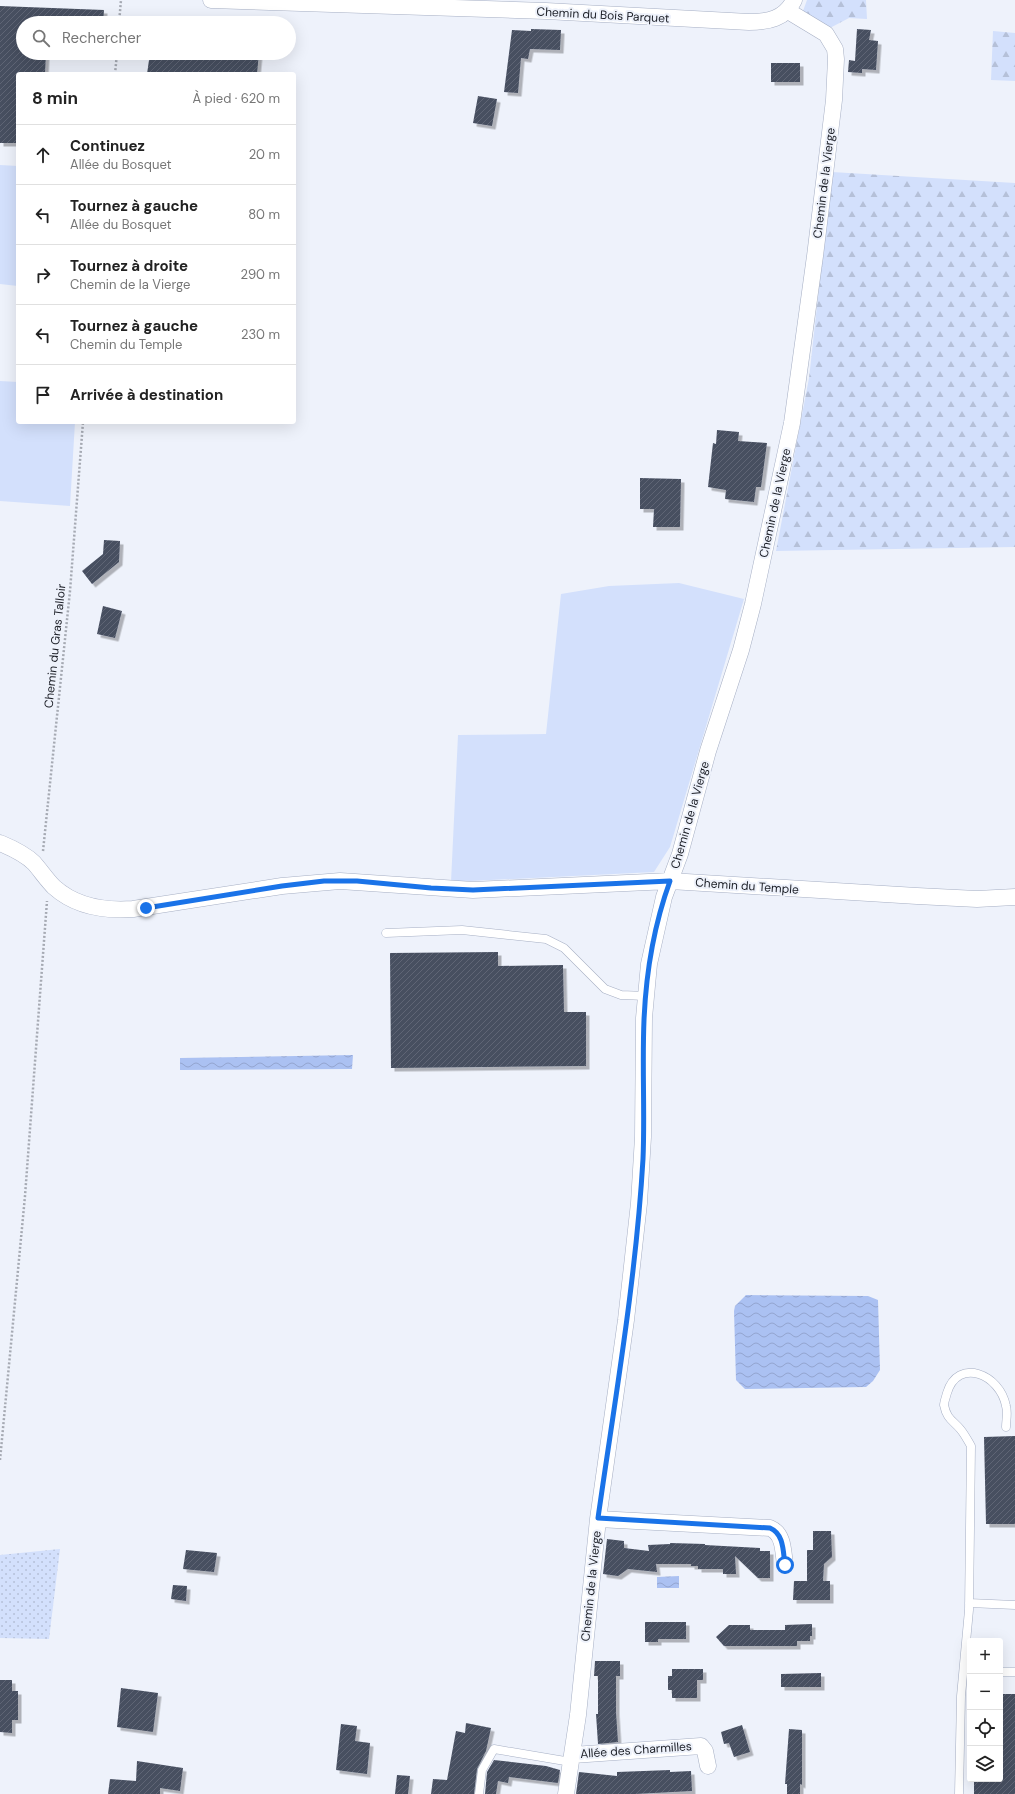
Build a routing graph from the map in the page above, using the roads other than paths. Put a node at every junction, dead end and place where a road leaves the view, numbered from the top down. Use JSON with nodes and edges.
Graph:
{"nodes":[{"id":1,"x":210,"y":0,"type":"edge"},
{"id":2,"x":791,"y":6,"type":"edge"},
{"id":3,"x":0,"y":843,"type":"edge"},
{"id":4,"x":670,"y":881,"type":"junction"},
{"id":5,"x":1015,"y":897,"type":"edge"},
{"id":6,"x":386,"y":933,"type":"dead end"},
{"id":7,"x":646,"y":996,"type":"junction"},
{"id":8,"x":1006,"y":1428,"type":"dead end"},
{"id":9,"x":598,"y":1518,"type":"junction"},
{"id":10,"x":785,"y":1565,"type":"dead end"},
{"id":11,"x":969,"y":1603,"type":"junction"},
{"id":12,"x":1015,"y":1605,"type":"edge"},
{"id":13,"x":968,"y":1638,"type":"edge"},
{"id":14,"x":1003,"y":1672,"type":"edge"},
{"id":15,"x":1015,"y":1672,"type":"edge"},
{"id":16,"x":967,"y":1673,"type":"edge"},
{"id":17,"x":572,"y":1758,"type":"junction"},
{"id":18,"x":708,"y":1766,"type":"dead end"},
{"id":19,"x":479,"y":1794,"type":"edge"},
{"id":20,"x":566,"y":1794,"type":"edge"},
{"id":21,"x":959,"y":1794,"type":"edge"}],
"edges":[{"from":1,"to":2,"type":"street","name":"Chemin du Bois Parquet"},
{"from":2,"to":4,"type":"street","name":"Chemin de la Vierge"},
{"from":3,"to":4,"type":"street","name":"Chemin du Temple"},
{"from":4,"to":5,"type":"street","name":"Chemin du Temple"},
{"from":4,"to":7,"type":"street","name":"Chemin de la Vierge"},
{"from":6,"to":7,"type":"lane"},
{"from":7,"to":9,"type":"street","name":"Chemin de la Vierge"},
{"from":8,"to":11,"type":"lane"},
{"from":9,"to":10,"type":"street"},
{"from":9,"to":17,"type":"street","name":"Chemin de la Vierge"},
{"from":11,"to":12,"type":"lane"},
{"from":11,"to":13,"type":"lane"},
{"from":14,"to":15,"type":"lane"},
{"from":16,"to":21,"type":"lane"},
{"from":17,"to":18,"type":"street","name":"Allée des Charmilles"},
{"from":17,"to":19,"type":"lane"},
{"from":17,"to":20,"type":"street","name":"Chemin de la Vierge"}]}
